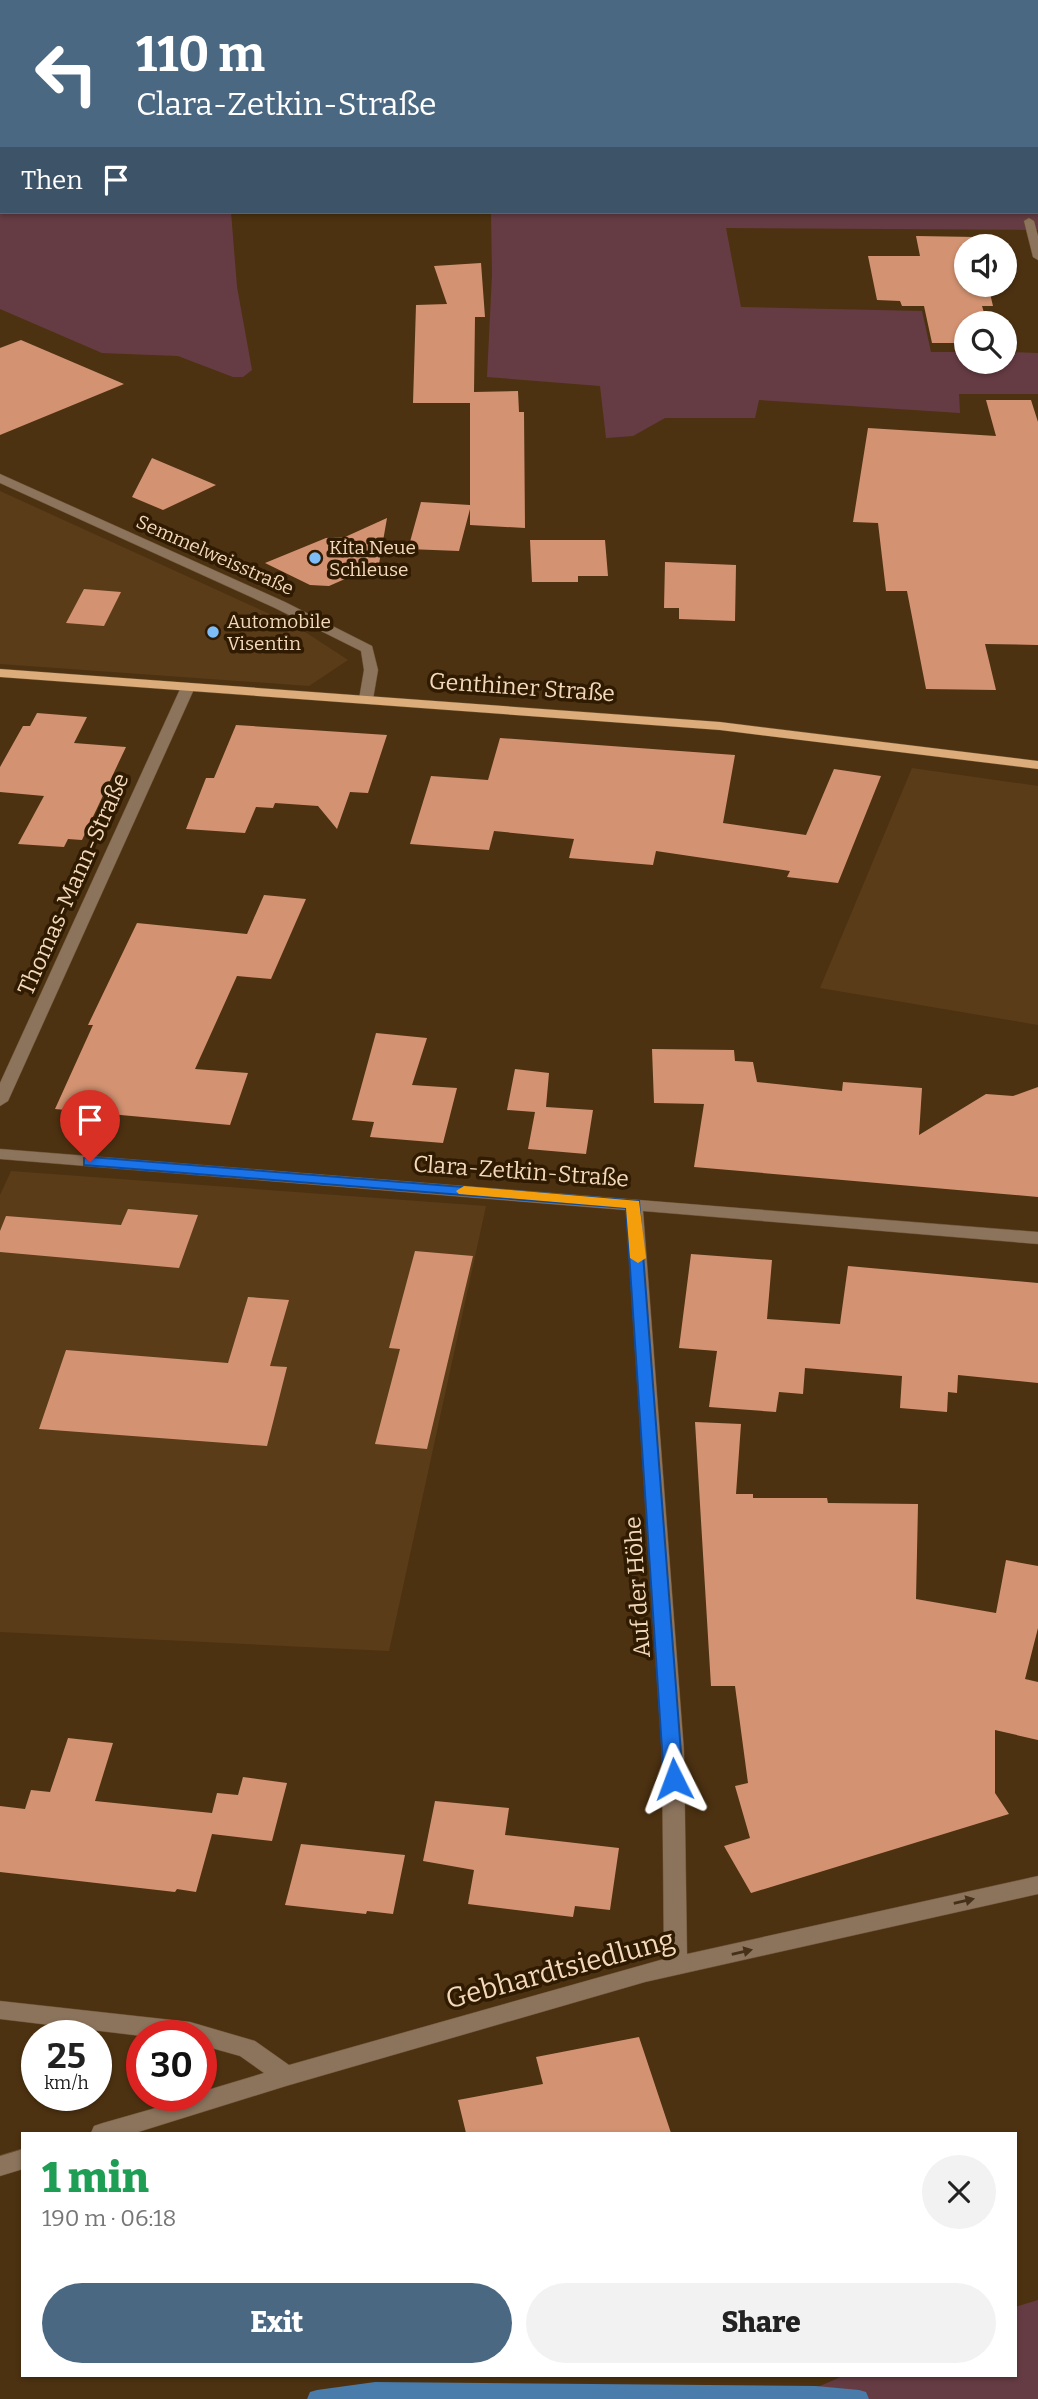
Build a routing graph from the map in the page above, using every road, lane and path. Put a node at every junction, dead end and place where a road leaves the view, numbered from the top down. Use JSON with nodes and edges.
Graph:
{"nodes":[{"id":1,"x":1029,"y":221,"type":"dead end"},
{"id":2,"x":1038,"y":257,"type":"edge"},
{"id":3,"x":0,"y":478,"type":"edge"},
{"id":4,"x":0,"y":673,"type":"edge"},
{"id":5,"x":188,"y":687,"type":"junction"},
{"id":6,"x":366,"y":699,"type":"junction"},
{"id":7,"x":1038,"y":765,"type":"edge"},
{"id":8,"x":0,"y":1101,"type":"edge"},
{"id":9,"x":0,"y":1154,"type":"edge"},
{"id":10,"x":634,"y":1204,"type":"junction"},
{"id":11,"x":1038,"y":1238,"type":"edge"},
{"id":12,"x":1038,"y":1885,"type":"edge"},
{"id":13,"x":676,"y":1967,"type":"junction"},
{"id":14,"x":0,"y":2010,"type":"edge"},
{"id":15,"x":286,"y":2076,"type":"junction"},
{"id":16,"x":106,"y":2132,"type":"edge"},
{"id":17,"x":21,"y":2160,"type":"edge"},
{"id":18,"x":0,"y":2166,"type":"edge"}],
"edges":[{"from":1,"to":2,"type":"street"},
{"from":3,"to":6,"type":"street","name":"Semmelweisstraße"},
{"from":4,"to":5,"type":"main road","name":"Genthiner Straße"},
{"from":5,"to":6,"type":"main road","name":"Genthiner Straße"},
{"from":5,"to":8,"type":"street","name":"Thomas-Mann-Straße"},
{"from":6,"to":7,"type":"main road","name":"Genthiner Straße"},
{"from":9,"to":10,"type":"street","name":"Clara-Zetkin-Straße"},
{"from":10,"to":11,"type":"street","name":"Clara-Zetkin-Straße"},
{"from":10,"to":13,"type":"street","name":"Auf der Höhe"},
{"from":13,"to":12,"type":"street","name":"Gebhardtsiedlung","one_way":true},
{"from":13,"to":15,"type":"street","name":"Gebhardtsiedlung"},
{"from":14,"to":15,"type":"street"},
{"from":15,"to":16,"type":"street","name":"Gebhardtsiedlung"},
{"from":17,"to":18,"type":"street"}]}
